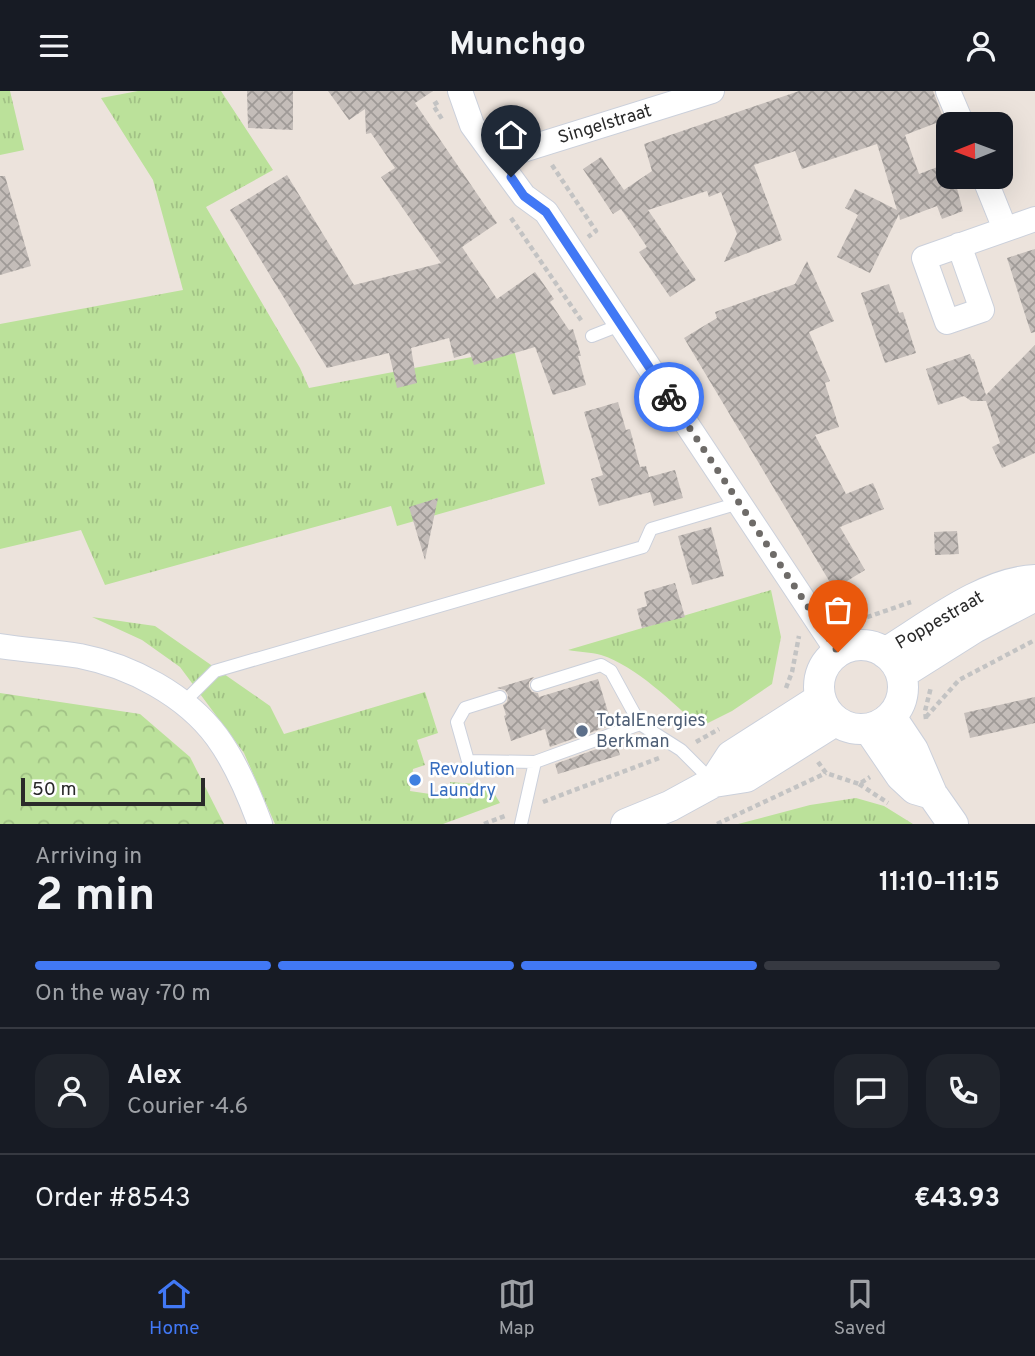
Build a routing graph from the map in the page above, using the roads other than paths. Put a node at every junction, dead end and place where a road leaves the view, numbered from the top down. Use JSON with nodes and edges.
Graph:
{"nodes":[{"id":1,"x":460,"y":91,"type":"edge"},
{"id":2,"x":712,"y":91,"type":"edge"},
{"id":3,"x":948,"y":91,"type":"edge"},
{"id":4,"x":957,"y":112,"type":"edge"},
{"id":5,"x":498,"y":158,"type":"junction"},
{"id":6,"x":989,"y":189,"type":"edge"},
{"id":7,"x":1035,"y":219,"type":"edge"},
{"id":8,"x":1005,"y":229,"type":"junction"},
{"id":9,"x":959,"y":246,"type":"dead end"},
{"id":10,"x":620,"y":325,"type":"junction"},
{"id":11,"x":592,"y":336,"type":"dead end"},
{"id":12,"x":739,"y":503,"type":"junction"},
{"id":13,"x":1035,"y":580,"type":"edge"},
{"id":14,"x":1035,"y":596,"type":"edge"},
{"id":15,"x":0,"y":646,"type":"edge"},
{"id":16,"x":838,"y":652,"type":"junction"},
{"id":17,"x":893,"y":664,"type":"junction"},
{"id":18,"x":537,"y":685,"type":"dead end"},
{"id":19,"x":500,"y":697,"type":"dead end"},
{"id":20,"x":183,"y":703,"type":"junction"},
{"id":21,"x":827,"y":710,"type":"junction"},
{"id":22,"x":880,"y":723,"type":"junction"},
{"id":23,"x":640,"y":724,"type":"junction"},
{"id":24,"x":535,"y":762,"type":"junction"},
{"id":25,"x":714,"y":782,"type":"junction"},
{"id":26,"x":260,"y":824,"type":"edge"},
{"id":27,"x":521,"y":824,"type":"edge"},
{"id":28,"x":626,"y":824,"type":"edge"},
{"id":29,"x":953,"y":824,"type":"edge"}],
"edges":[{"from":1,"to":5,"type":"street"},
{"from":2,"to":5,"type":"street","name":"Singelstraat"},
{"from":3,"to":4,"type":"street"},
{"from":5,"to":10,"type":"street"},
{"from":6,"to":8,"type":"street"},
{"from":7,"to":8,"type":"street"},
{"from":8,"to":9,"type":"street"},
{"from":10,"to":11,"type":"lane"},
{"from":10,"to":12,"type":"street"},
{"from":12,"to":16,"type":"street"},
{"from":12,"to":20,"type":"lane"},
{"from":13,"to":17,"type":"street","name":"Poppestraat"},
{"from":14,"to":17,"type":"street","name":"Poppestraat"},
{"from":15,"to":20,"type":"street"},
{"from":16,"to":17,"type":"street"},
{"from":16,"to":21,"type":"street"},
{"from":17,"to":22,"type":"street"},
{"from":18,"to":23,"type":"lane"},
{"from":19,"to":24,"type":"lane"},
{"from":20,"to":26,"type":"street"},
{"from":21,"to":22,"type":"street"},
{"from":21,"to":25,"type":"street"},
{"from":22,"to":29,"type":"street"},
{"from":23,"to":24,"type":"lane"},
{"from":23,"to":25,"type":"lane"},
{"from":24,"to":27,"type":"lane"},
{"from":25,"to":28,"type":"street"}]}
